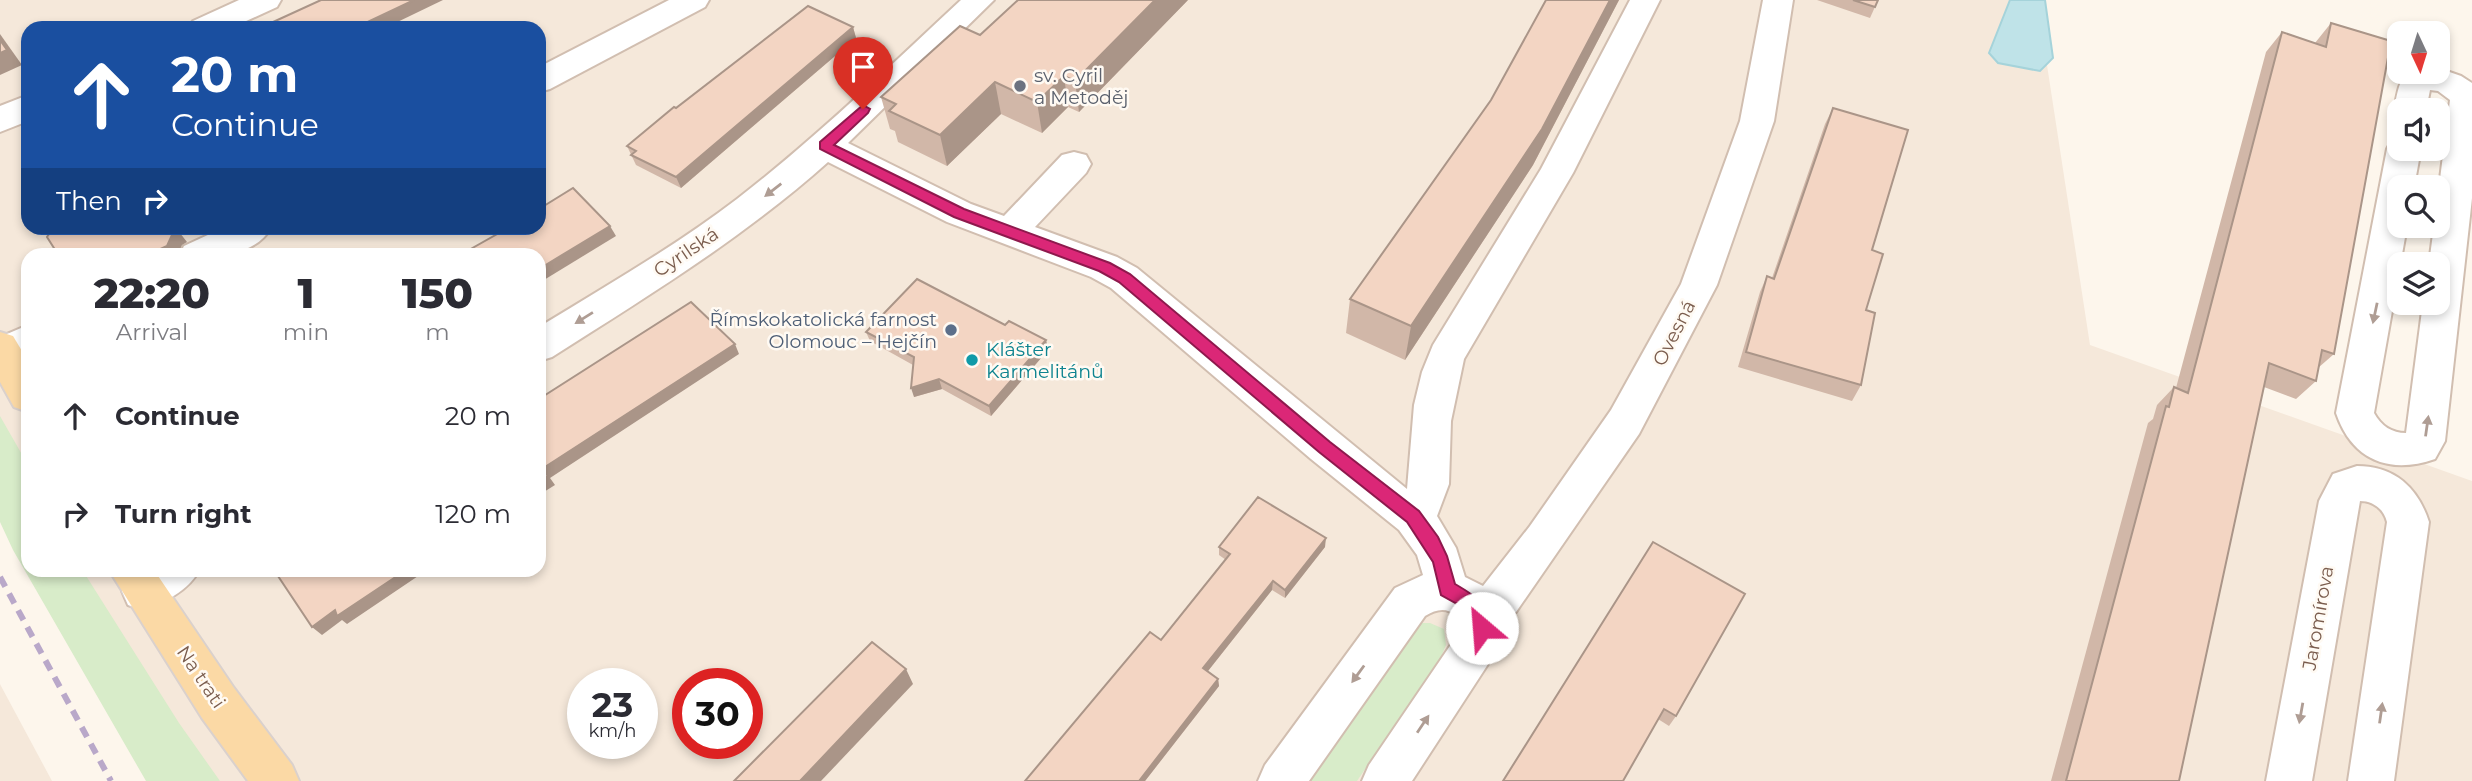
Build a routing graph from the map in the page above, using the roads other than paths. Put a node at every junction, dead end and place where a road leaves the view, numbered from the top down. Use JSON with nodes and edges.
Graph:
{"nodes":[{"id":1,"x":266,"y":0,"type":"edge"},
{"id":2,"x":694,"y":0,"type":"edge"},
{"id":3,"x":979,"y":0,"type":"edge"},
{"id":4,"x":1645,"y":0,"type":"edge"},
{"id":5,"x":1769,"y":3,"type":"edge"},
{"id":6,"x":220,"y":21,"type":"edge"},
{"id":7,"x":546,"y":77,"type":"edge"},
{"id":8,"x":2412,"y":98,"type":"edge"},
{"id":9,"x":21,"y":110,"type":"edge"},
{"id":10,"x":0,"y":120,"type":"edge"},
{"id":11,"x":825,"y":146,"type":"junction"},
{"id":12,"x":2402,"y":161,"type":"edge"},
{"id":13,"x":1074,"y":164,"type":"dead end"},
{"id":14,"x":1010,"y":232,"type":"junction"},
{"id":15,"x":239,"y":235,"type":"edge"},
{"id":16,"x":213,"y":248,"type":"edge"},
{"id":17,"x":546,"y":342,"type":"edge"},
{"id":18,"x":10,"y":347,"type":"edge"},
{"id":19,"x":21,"y":377,"type":"edge"},
{"id":20,"x":2382,"y":466,"type":"junction"},
{"id":21,"x":1413,"y":517,"type":"junction"},
{"id":22,"x":150,"y":578,"type":"edge"},
{"id":23,"x":1465,"y":618,"type":"junction"},
{"id":24,"x":276,"y":781,"type":"edge"},
{"id":25,"x":1281,"y":781,"type":"edge"},
{"id":26,"x":1385,"y":781,"type":"edge"},
{"id":27,"x":2289,"y":781,"type":"edge"},
{"id":28,"x":2371,"y":781,"type":"edge"}],
"edges":[{"from":1,"to":6,"type":"street"},
{"from":2,"to":7,"type":"street"},
{"from":3,"to":11,"type":"street","name":"Cyrilská"},
{"from":4,"to":21,"type":"street"},
{"from":5,"to":23,"type":"street","name":"Ovesná"},
{"from":20,"to":8,"type":"street","name":"Jaromírova","one_way":true},
{"from":9,"to":10,"type":"street"},
{"from":11,"to":14,"type":"street"},
{"from":11,"to":17,"type":"street","name":"Cyrilská","one_way":true},
{"from":12,"to":20,"type":"street","one_way":true},
{"from":13,"to":14,"type":"street"},
{"from":14,"to":21,"type":"street"},
{"from":15,"to":16,"type":"street"},
{"from":18,"to":19,"type":"main road"},
{"from":20,"to":27,"type":"street","name":"Jaromírova","one_way":true},
{"from":28,"to":20,"type":"street","one_way":true},
{"from":21,"to":23,"type":"street"},
{"from":22,"to":24,"type":"main road","name":"Na trati"},
{"from":23,"to":25,"type":"street","name":"Ovesná","one_way":true},
{"from":26,"to":23,"type":"street","name":"Ovesná","one_way":true}]}
